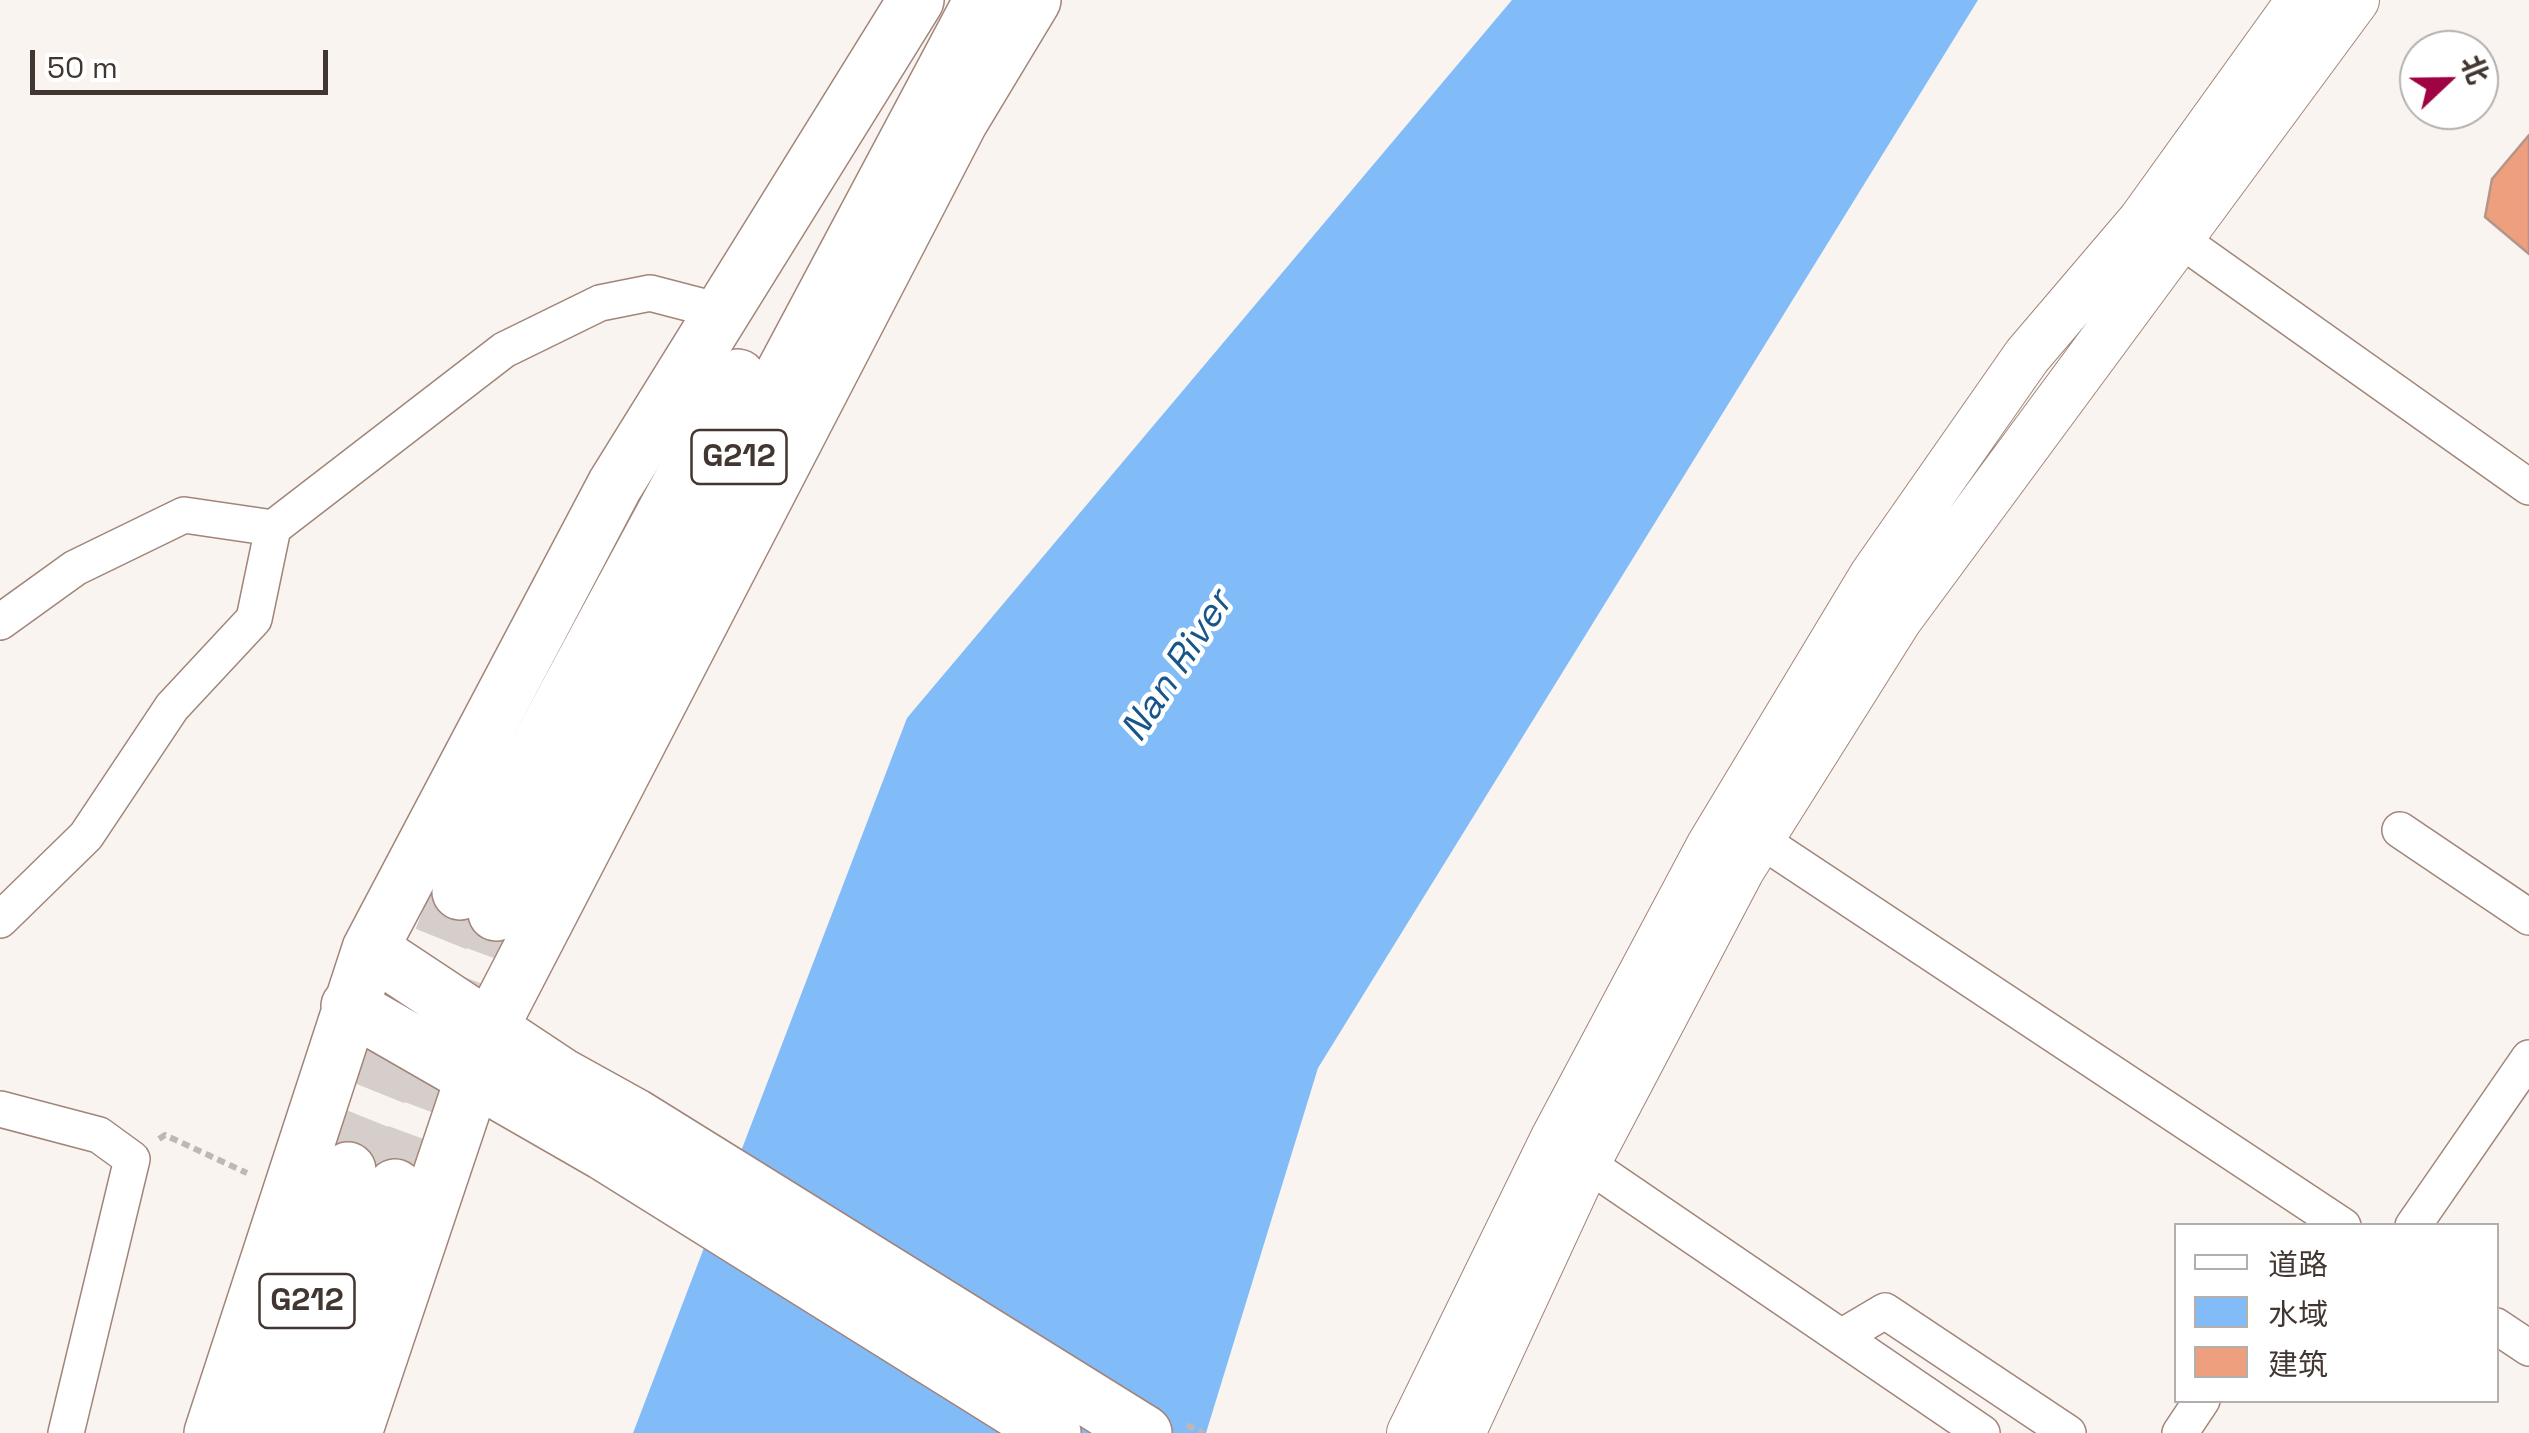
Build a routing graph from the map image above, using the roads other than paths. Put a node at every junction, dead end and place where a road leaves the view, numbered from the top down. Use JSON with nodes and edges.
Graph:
{"nodes":[{"id":1,"x":916,"y":0,"type":"edge"},
{"id":2,"x":941,"y":0,"type":"edge"},
{"id":3,"x":982,"y":0,"type":"edge"},
{"id":4,"x":1033,"y":0,"type":"edge"},
{"id":5,"x":2301,"y":0,"type":"edge"},
{"id":6,"x":2354,"y":0,"type":"edge"},
{"id":7,"x":2160,"y":230,"type":"junction"},
{"id":8,"x":723,"y":312,"type":"junction"},
{"id":9,"x":2529,"y":487,"type":"edge"},
{"id":10,"x":273,"y":528,"type":"junction"},
{"id":11,"x":0,"y":622,"type":"edge"},
{"id":12,"x":2400,"y":830,"type":"dead end"},
{"id":13,"x":1759,"y":839,"type":"junction"},
{"id":14,"x":2529,"y":918,"type":"edge"},
{"id":15,"x":0,"y":920,"type":"edge"},
{"id":16,"x":370,"y":949,"type":"junction"},
{"id":17,"x":349,"y":1006,"type":"junction"},
{"id":18,"x":480,"y":1052,"type":"junction"},
{"id":19,"x":2529,"y":1058,"type":"edge"},
{"id":20,"x":550,"y":1095,"type":"junction"},
{"id":21,"x":0,"y":1110,"type":"edge"},
{"id":22,"x":1586,"y":1163,"type":"junction"},
{"id":23,"x":2328,"y":1222,"type":"edge"},
{"id":24,"x":2415,"y":1223,"type":"edge"},
{"id":25,"x":2499,"y":1328,"type":"edge"},
{"id":26,"x":1841,"y":1337,"type":"junction"},
{"id":27,"x":2529,"y":1348,"type":"edge"},
{"id":28,"x":2200,"y":1403,"type":"edge"},
{"id":29,"x":66,"y":1433,"type":"edge"},
{"id":30,"x":212,"y":1433,"type":"edge"},
{"id":31,"x":266,"y":1433,"type":"edge"},
{"id":32,"x":312,"y":1433,"type":"edge"},
{"id":33,"x":354,"y":1433,"type":"edge"},
{"id":34,"x":1053,"y":1433,"type":"edge"},
{"id":35,"x":1144,"y":1433,"type":"edge"},
{"id":36,"x":1411,"y":1433,"type":"edge"},
{"id":37,"x":1460,"y":1433,"type":"edge"},
{"id":38,"x":1982,"y":1433,"type":"edge"},
{"id":39,"x":2068,"y":1433,"type":"edge"},
{"id":40,"x":2180,"y":1433,"type":"edge"}],
"edges":[{"from":1,"to":8,"type":"main road"},
{"from":2,"to":3,"type":"main road","number":"G212"},
{"from":4,"to":18,"type":"main road"},
{"from":5,"to":7,"type":"street"},
{"from":6,"to":7,"type":"street"},
{"from":7,"to":9,"type":"street"},
{"from":7,"to":13,"type":"street"},
{"from":7,"to":36,"type":"street"},
{"from":8,"to":10,"type":"street"},
{"from":8,"to":16,"type":"main road"},
{"from":10,"to":11,"type":"street"},
{"from":10,"to":15,"type":"street"},
{"from":12,"to":14,"type":"street"},
{"from":13,"to":22,"type":"street"},
{"from":13,"to":23,"type":"street"},
{"from":16,"to":17,"type":"main road"},
{"from":16,"to":18,"type":"main road"},
{"from":17,"to":18,"type":"main road"},
{"from":17,"to":30,"type":"main road"},
{"from":18,"to":20,"type":"main road"},
{"from":18,"to":33,"type":"main road"},
{"from":19,"to":24,"type":"street"},
{"from":20,"to":34,"type":"main road"},
{"from":20,"to":35,"type":"main road"},
{"from":21,"to":29,"type":"street"},
{"from":22,"to":26,"type":"street"},
{"from":22,"to":37,"type":"street"},
{"from":25,"to":27,"type":"street"},
{"from":26,"to":38,"type":"street"},
{"from":26,"to":39,"type":"street"},
{"from":28,"to":40,"type":"street"},
{"from":31,"to":32,"type":"main road","number":"G212"}]}
